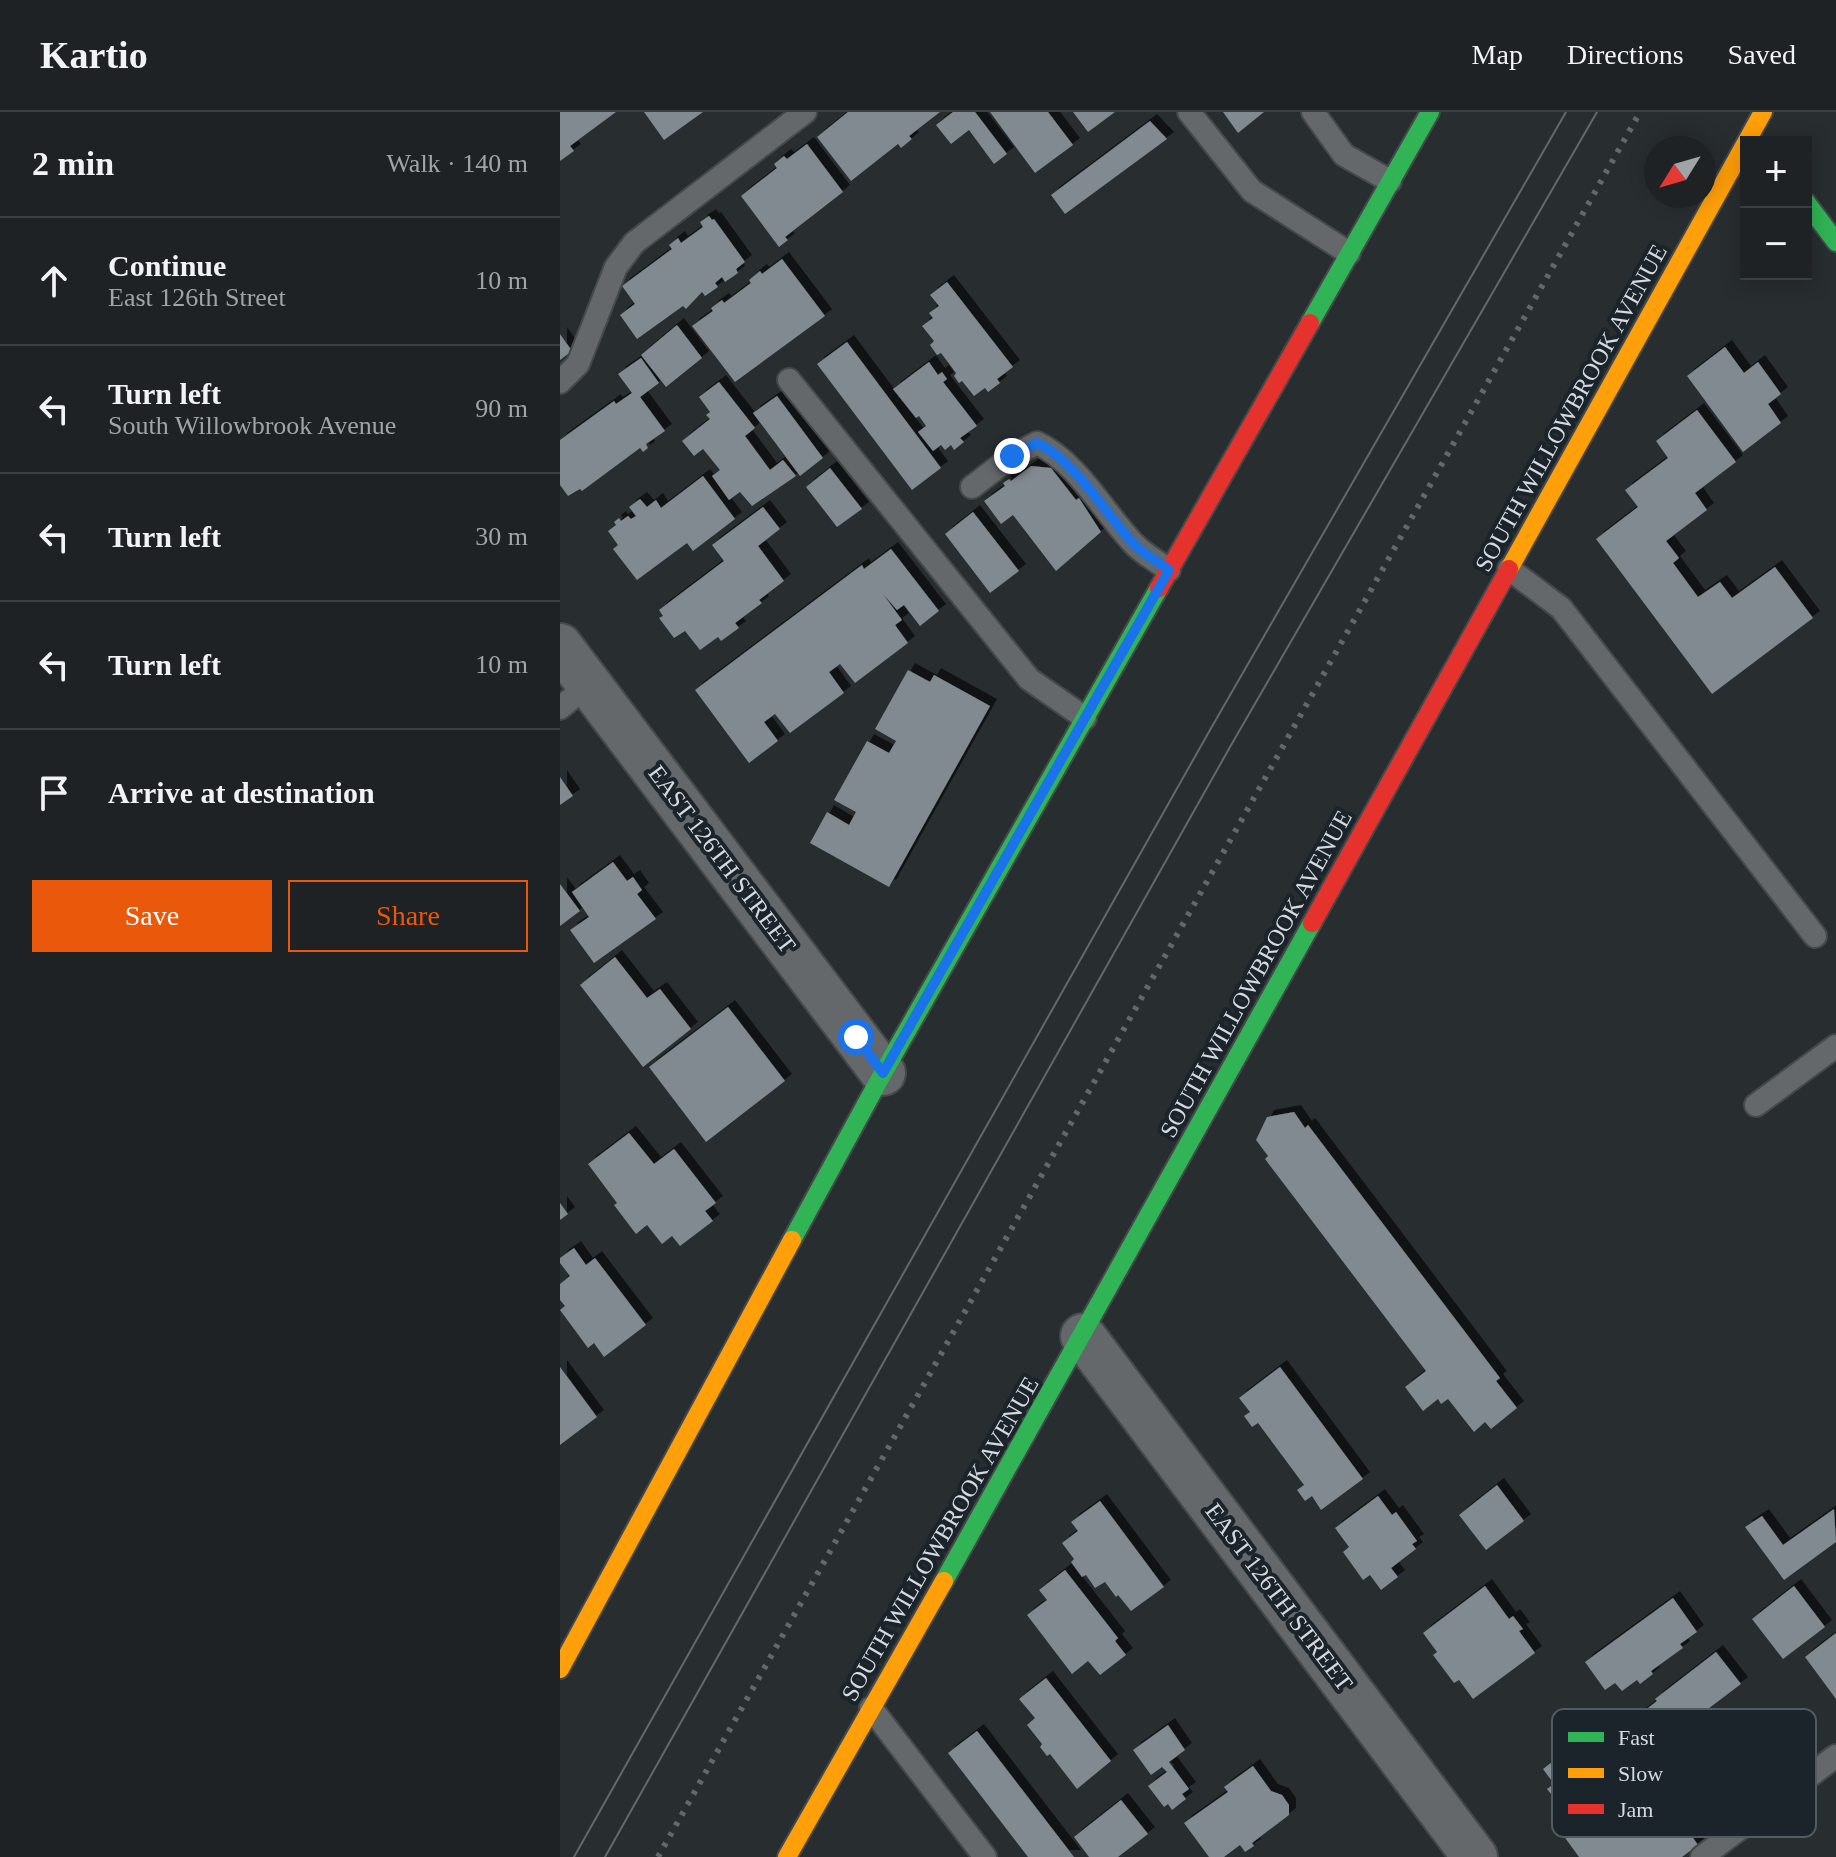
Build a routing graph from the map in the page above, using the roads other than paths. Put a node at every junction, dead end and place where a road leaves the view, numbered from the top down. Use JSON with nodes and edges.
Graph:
{"nodes":[{"id":1,"x":805,"y":112,"type":"edge"},
{"id":2,"x":1189,"y":112,"type":"edge"},
{"id":3,"x":1313,"y":112,"type":"edge"},
{"id":4,"x":1430,"y":112,"type":"edge"},
{"id":5,"x":1738,"y":112,"type":"edge"},
{"id":6,"x":1763,"y":112,"type":"edge"},
{"id":7,"x":1756,"y":136,"type":"edge"},
{"id":8,"x":1740,"y":164,"type":"edge"},
{"id":9,"x":1390,"y":181,"type":"junction"},
{"id":10,"x":1810,"y":208,"type":"edge"},
{"id":11,"x":1836,"y":242,"type":"edge"},
{"id":12,"x":1349,"y":253,"type":"junction"},
{"id":13,"x":789,"y":380,"type":"dead end"},
{"id":14,"x":560,"y":382,"type":"edge"},
{"id":15,"x":972,"y":487,"type":"dead end"},
{"id":16,"x":1509,"y":569,"type":"junction"},
{"id":17,"x":1169,"y":570,"type":"junction"},
{"id":18,"x":560,"y":646,"type":"edge"},
{"id":19,"x":574,"y":696,"type":"edge"},
{"id":20,"x":1085,"y":718,"type":"junction"},
{"id":21,"x":1815,"y":936,"type":"dead end"},
{"id":22,"x":1836,"y":1046,"type":"edge"},
{"id":23,"x":883,"y":1073,"type":"junction"},
{"id":24,"x":1756,"y":1105,"type":"dead end"},
{"id":25,"x":1083,"y":1336,"type":"junction"},
{"id":26,"x":560,"y":1669,"type":"edge"},
{"id":27,"x":871,"y":1708,"type":"junction"},
{"id":28,"x":1836,"y":1756,"type":"edge"},
{"id":29,"x":1816,"y":1771,"type":"edge"},
{"id":30,"x":1729,"y":1837,"type":"edge"},
{"id":31,"x":787,"y":1857,"type":"edge"},
{"id":32,"x":985,"y":1857,"type":"edge"},
{"id":33,"x":1475,"y":1857,"type":"edge"},
{"id":34,"x":1702,"y":1857,"type":"edge"}],
"edges":[{"from":1,"to":14,"type":"lane"},
{"from":2,"to":12,"type":"lane"},
{"from":3,"to":9,"type":"lane"},
{"from":4,"to":9,"type":"street"},
{"from":5,"to":7,"type":"street"},
{"from":6,"to":7,"type":"street","name":"SOUTH WILLOWBROOK AVENUE"},
{"from":8,"to":16,"type":"street","name":"SOUTH WILLOWBROOK AVENUE"},
{"from":9,"to":12,"type":"street"},
{"from":10,"to":11,"type":"street"},
{"from":12,"to":17,"type":"street"},
{"from":13,"to":20,"type":"lane"},
{"from":15,"to":17,"type":"lane"},
{"from":16,"to":21,"type":"lane"},
{"from":16,"to":25,"type":"street","name":"SOUTH WILLOWBROOK AVENUE"},
{"from":17,"to":20,"type":"street"},
{"from":18,"to":19,"type":"street","name":"EAST 126TH STREET"},
{"from":19,"to":23,"type":"street","name":"EAST 126TH STREET"},
{"from":20,"to":23,"type":"street"},
{"from":22,"to":24,"type":"lane"},
{"from":23,"to":26,"type":"street"},
{"from":25,"to":27,"type":"street","name":"SOUTH WILLOWBROOK AVENUE"},
{"from":25,"to":33,"type":"street","name":"EAST 126TH STREET"},
{"from":27,"to":31,"type":"street","name":"SOUTH WILLOWBROOK AVENUE"},
{"from":27,"to":32,"type":"lane"},
{"from":28,"to":29,"type":"lane"},
{"from":30,"to":34,"type":"lane"}]}
